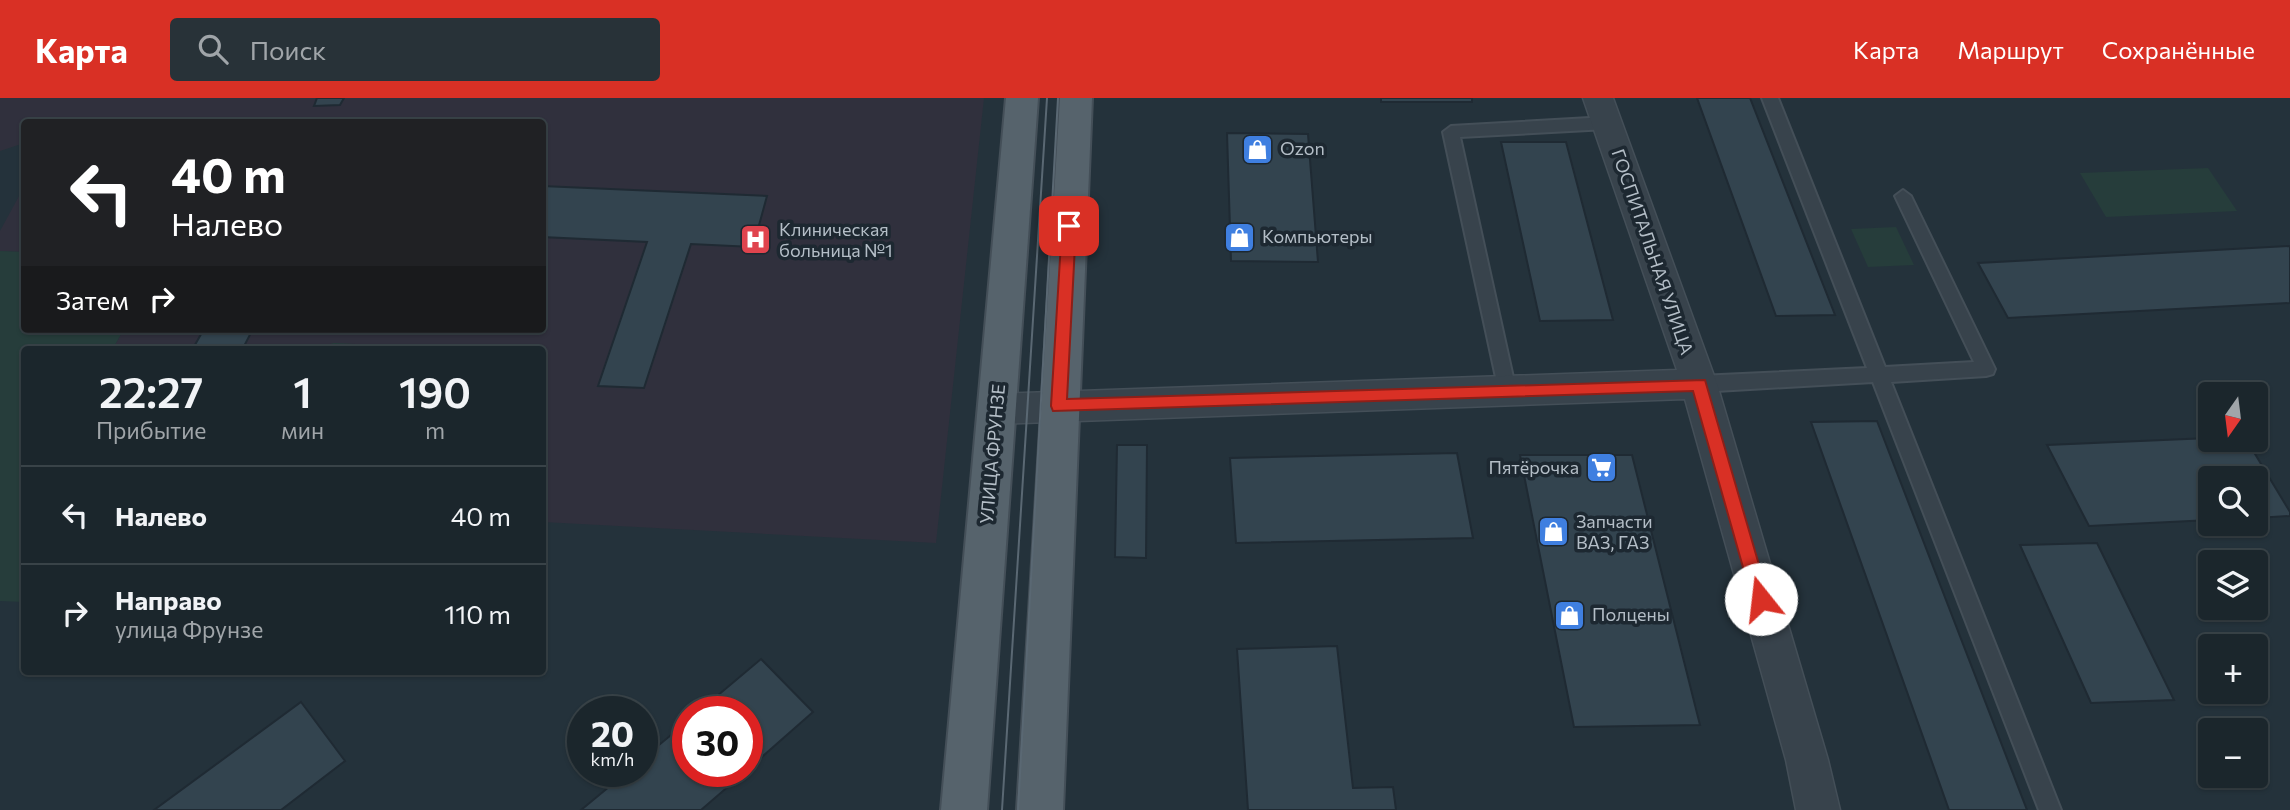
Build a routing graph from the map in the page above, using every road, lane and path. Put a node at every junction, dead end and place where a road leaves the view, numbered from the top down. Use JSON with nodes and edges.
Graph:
{"nodes":[{"id":1,"x":1022,"y":98,"type":"edge"},
{"id":2,"x":1076,"y":98,"type":"edge"},
{"id":3,"x":1770,"y":98,"type":"edge"},
{"id":4,"x":1603,"y":111,"type":"edge"},
{"id":5,"x":1903,"y":196,"type":"dead end"},
{"id":6,"x":1878,"y":376,"type":"junction"},
{"id":7,"x":1699,"y":384,"type":"junction"},
{"id":8,"x":1507,"y":391,"type":"junction"},
{"id":9,"x":1059,"y":406,"type":"junction"},
{"id":10,"x":997,"y":409,"type":"junction"},
{"id":11,"x":964,"y":810,"type":"edge"},
{"id":12,"x":1040,"y":810,"type":"edge"},
{"id":13,"x":1818,"y":810,"type":"edge"},
{"id":14,"x":2050,"y":810,"type":"edge"}],
"edges":[{"from":1,"to":10,"type":"main road","name":"УЛИЦА ФРУНЗЕ"},
{"from":2,"to":9,"type":"main road"},
{"from":3,"to":6,"type":"lane"},
{"from":4,"to":7,"type":"street","name":"ГОСПИТАЛЬНАЯ УЛИЦА"},
{"from":4,"to":8,"type":"lane"},
{"from":5,"to":6,"type":"lane"},
{"from":6,"to":7,"type":"lane"},
{"from":6,"to":14,"type":"lane"},
{"from":7,"to":8,"type":"street"},
{"from":7,"to":13,"type":"street","name":"ГОСПИТАЛЬНАЯ УЛИЦА"},
{"from":8,"to":9,"type":"street"},
{"from":9,"to":10,"type":"street"},
{"from":9,"to":12,"type":"main road"},
{"from":10,"to":11,"type":"main road","name":"УЛИЦА ФРУНЗЕ"}]}
